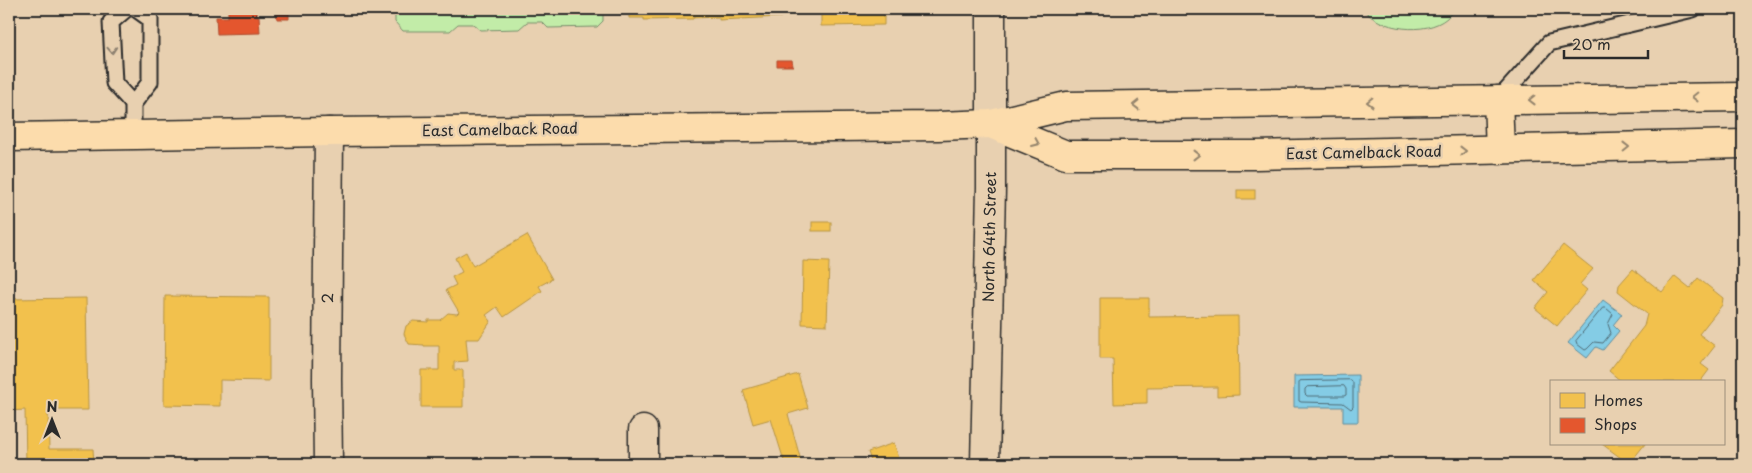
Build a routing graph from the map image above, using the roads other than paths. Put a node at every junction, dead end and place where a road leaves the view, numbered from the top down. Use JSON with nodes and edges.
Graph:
{"nodes":[{"id":1,"x":126,"y":9,"type":"edge"},
{"id":2,"x":136,"y":9,"type":"edge"},
{"id":3,"x":991,"y":9,"type":"edge"},
{"id":4,"x":1693,"y":9,"type":"edge"},
{"id":5,"x":1743,"y":97,"type":"edge"},
{"id":6,"x":1498,"y":100,"type":"junction"},
{"id":7,"x":133,"y":104,"type":"junction"},
{"id":8,"x":991,"y":124,"type":"junction"},
{"id":9,"x":330,"y":132,"type":"junction"},
{"id":10,"x":133,"y":135,"type":"junction"},
{"id":11,"x":9,"y":137,"type":"edge"},
{"id":12,"x":1743,"y":144,"type":"edge"},
{"id":13,"x":1500,"y":150,"type":"junction"},
{"id":14,"x":643,"y":430,"type":"dead end"},
{"id":15,"x":328,"y":464,"type":"edge"},
{"id":16,"x":643,"y":464,"type":"edge"},
{"id":17,"x":985,"y":464,"type":"edge"}],
"edges":[{"from":1,"to":7,"type":"lane","one_way":true},
{"from":2,"to":7,"type":"lane"},
{"from":3,"to":8,"type":"street","name":"North 64th Street"},
{"from":4,"to":6,"type":"lane"},
{"from":5,"to":6,"type":"main road","name":"East Camelback Road","one_way":true},
{"from":6,"to":8,"type":"main road","name":"East Camelback Road","one_way":true},
{"from":6,"to":13,"type":"main road"},
{"from":7,"to":10,"type":"lane"},
{"from":8,"to":9,"type":"main road","name":"East Camelback Road"},
{"from":8,"to":13,"type":"main road","name":"East Camelback Road","one_way":true},
{"from":8,"to":17,"type":"street","name":"North 64th Street"},
{"from":9,"to":10,"type":"main road","name":"East Camelback Road"},
{"from":9,"to":15,"type":"street","name":"2"},
{"from":10,"to":11,"type":"main road","name":"East Camelback Road"},
{"from":13,"to":12,"type":"main road","name":"East Camelback Road","one_way":true},
{"from":14,"to":16,"type":"street"}]}
